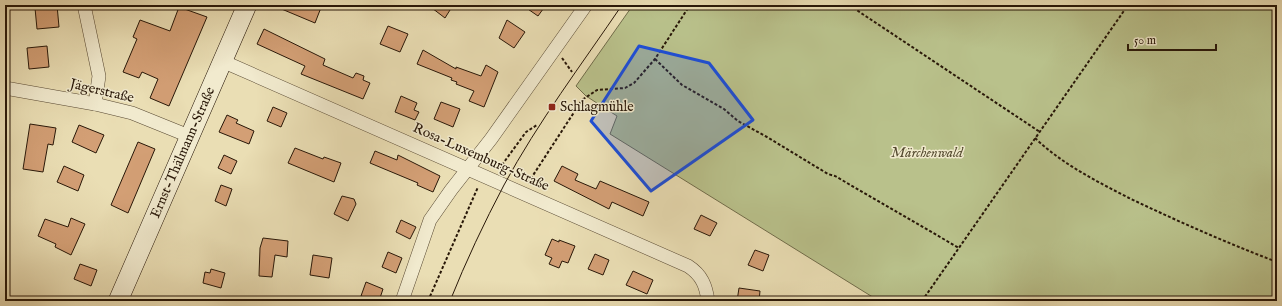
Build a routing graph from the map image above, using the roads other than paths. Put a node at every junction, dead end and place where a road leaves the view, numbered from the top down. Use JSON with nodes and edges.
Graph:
{"nodes":[{"id":1,"x":84,"y":5,"type":"edge"},
{"id":2,"x":247,"y":5,"type":"edge"},
{"id":3,"x":591,"y":8,"type":"edge"},
{"id":4,"x":222,"y":61,"type":"junction"},
{"id":5,"x":5,"y":88,"type":"edge"},
{"id":6,"x":95,"y":104,"type":"junction"},
{"id":7,"x":189,"y":136,"type":"junction"},
{"id":8,"x":467,"y":169,"type":"junction"},
{"id":9,"x":118,"y":301,"type":"edge"},
{"id":10,"x":402,"y":301,"type":"edge"},
{"id":11,"x":708,"y":301,"type":"edge"}],
"edges":[{"from":1,"to":6,"type":"street"},
{"from":2,"to":4,"type":"main road","name":"Ernst-Thälmann-Straße"},
{"from":3,"to":8,"type":"street"},
{"from":4,"to":7,"type":"main road","name":"Ernst-Thälmann-Straße"},
{"from":4,"to":8,"type":"street","name":"Rosa-Luxemburg-Straße"},
{"from":5,"to":6,"type":"street","name":"Jägerstraße"},
{"from":6,"to":7,"type":"street","name":"Jägerstraße"},
{"from":7,"to":9,"type":"main road","name":"Ernst-Thälmann-Straße"},
{"from":8,"to":10,"type":"street"},
{"from":8,"to":11,"type":"street","name":"Rosa-Luxemburg-Straße"}]}
